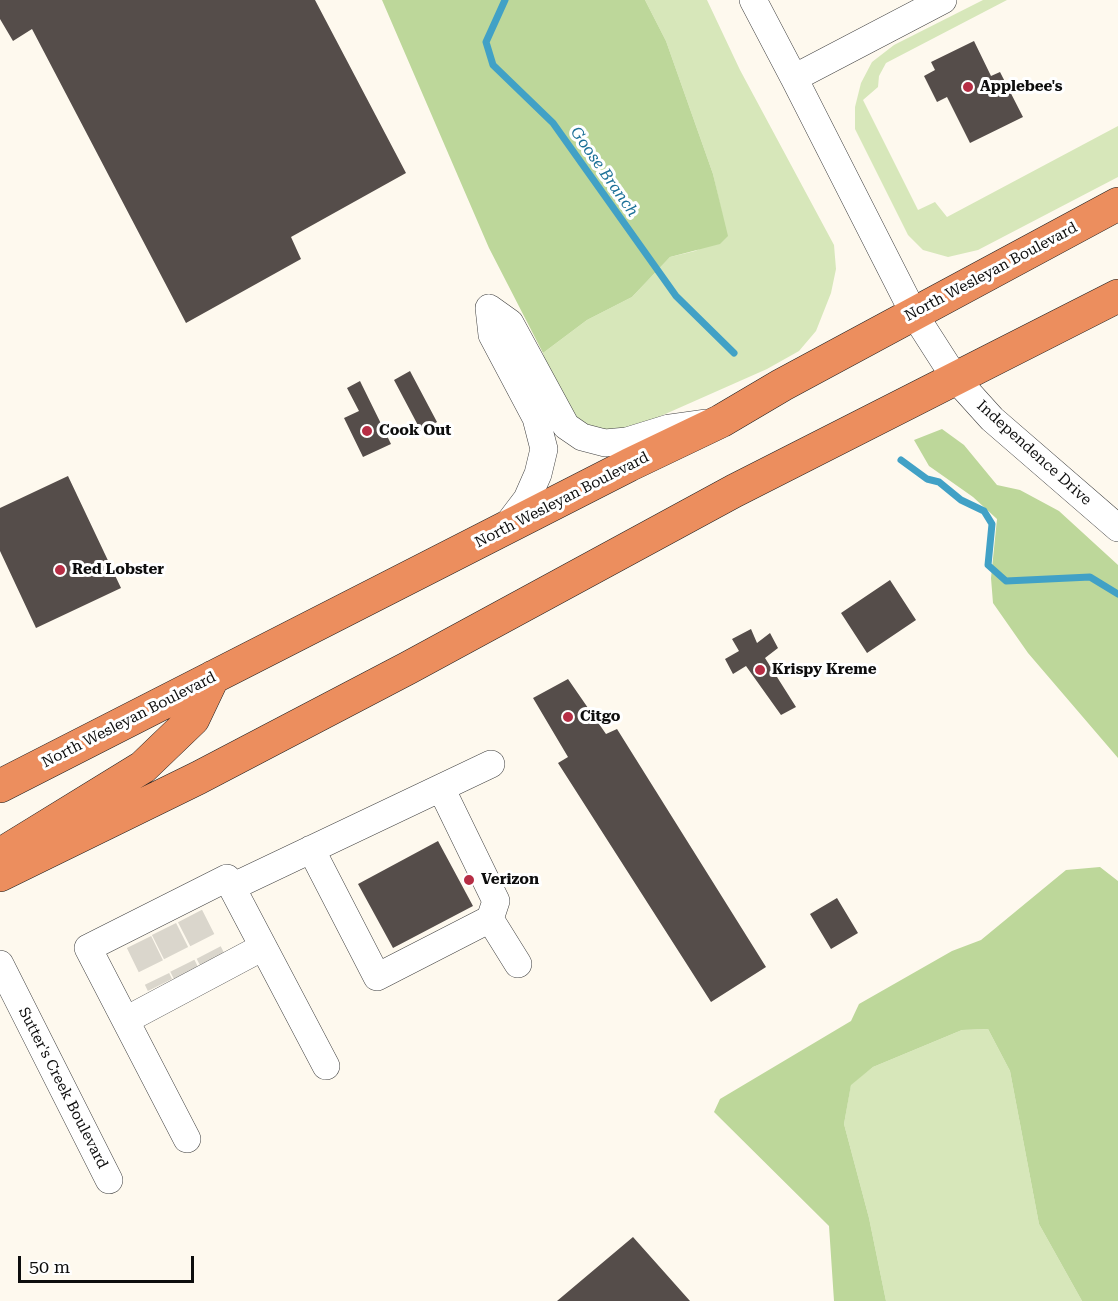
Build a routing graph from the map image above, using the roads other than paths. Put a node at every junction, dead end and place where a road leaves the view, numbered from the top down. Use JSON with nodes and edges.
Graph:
{"nodes":[{"id":1,"x":753,"y":0,"type":"edge"},
{"id":2,"x":943,"y":0,"type":"edge"},
{"id":3,"x":794,"y":78,"type":"junction"},
{"id":4,"x":1118,"y":204,"type":"edge"},
{"id":5,"x":1118,"y":296,"type":"edge"},
{"id":6,"x":914,"y":314,"type":"junction"},
{"id":7,"x":955,"y":378,"type":"junction"},
{"id":8,"x":721,"y":421,"type":"junction"},
{"id":9,"x":505,"y":528,"type":"junction"},
{"id":10,"x":1118,"y":528,"type":"edge"},
{"id":11,"x":213,"y":677,"type":"junction"},
{"id":12,"x":491,"y":764,"type":"dead end"},
{"id":13,"x":0,"y":786,"type":"edge"},
{"id":14,"x":445,"y":796,"type":"junction"},
{"id":15,"x":311,"y":849,"type":"junction"},
{"id":16,"x":0,"y":855,"type":"edge"},
{"id":17,"x":0,"y":875,"type":"edge"},
{"id":18,"x":231,"y":887,"type":"junction"},
{"id":19,"x":490,"y":919,"type":"junction"},
{"id":20,"x":263,"y":947,"type":"junction"},
{"id":21,"x":0,"y":964,"type":"edge"},
{"id":22,"x":518,"y":964,"type":"dead end"},
{"id":23,"x":402,"y":966,"type":"junction"},
{"id":24,"x":126,"y":1020,"type":"junction"},
{"id":25,"x":326,"y":1066,"type":"dead end"},
{"id":26,"x":187,"y":1139,"type":"dead end"},
{"id":27,"x":109,"y":1180,"type":"dead end"}],
"edges":[{"from":1,"to":3,"type":"street","name":"Independence Drive"},
{"from":2,"to":3,"type":"street"},
{"from":3,"to":6,"type":"street","name":"Independence Drive"},
{"from":4,"to":6,"type":"highway","name":"North Wesleyan Boulevard"},
{"from":5,"to":7,"type":"highway"},
{"from":6,"to":7,"type":"street","name":"Independence Drive"},
{"from":6,"to":8,"type":"highway","name":"North Wesleyan Boulevard"},
{"from":7,"to":10,"type":"street","name":"Independence Drive"},
{"from":7,"to":17,"type":"highway"},
{"from":8,"to":9,"type":"highway","name":"North Wesleyan Boulevard"},
{"from":8,"to":9,"type":"street"},
{"from":9,"to":11,"type":"highway","name":"North Wesleyan Boulevard"},
{"from":11,"to":13,"type":"highway","name":"North Wesleyan Boulevard"},
{"from":11,"to":16,"type":"highway"},
{"from":12,"to":14,"type":"street"},
{"from":14,"to":15,"type":"street"},
{"from":14,"to":19,"type":"street"},
{"from":14,"to":23,"type":"street"},
{"from":15,"to":18,"type":"street"},
{"from":15,"to":23,"type":"street"},
{"from":18,"to":20,"type":"street"},
{"from":18,"to":24,"type":"street"},
{"from":19,"to":22,"type":"street"},
{"from":19,"to":23,"type":"street"},
{"from":20,"to":24,"type":"street"},
{"from":20,"to":25,"type":"street"},
{"from":21,"to":27,"type":"street","name":"Sutter's Creek Boulevard"},
{"from":24,"to":26,"type":"street"}]}
